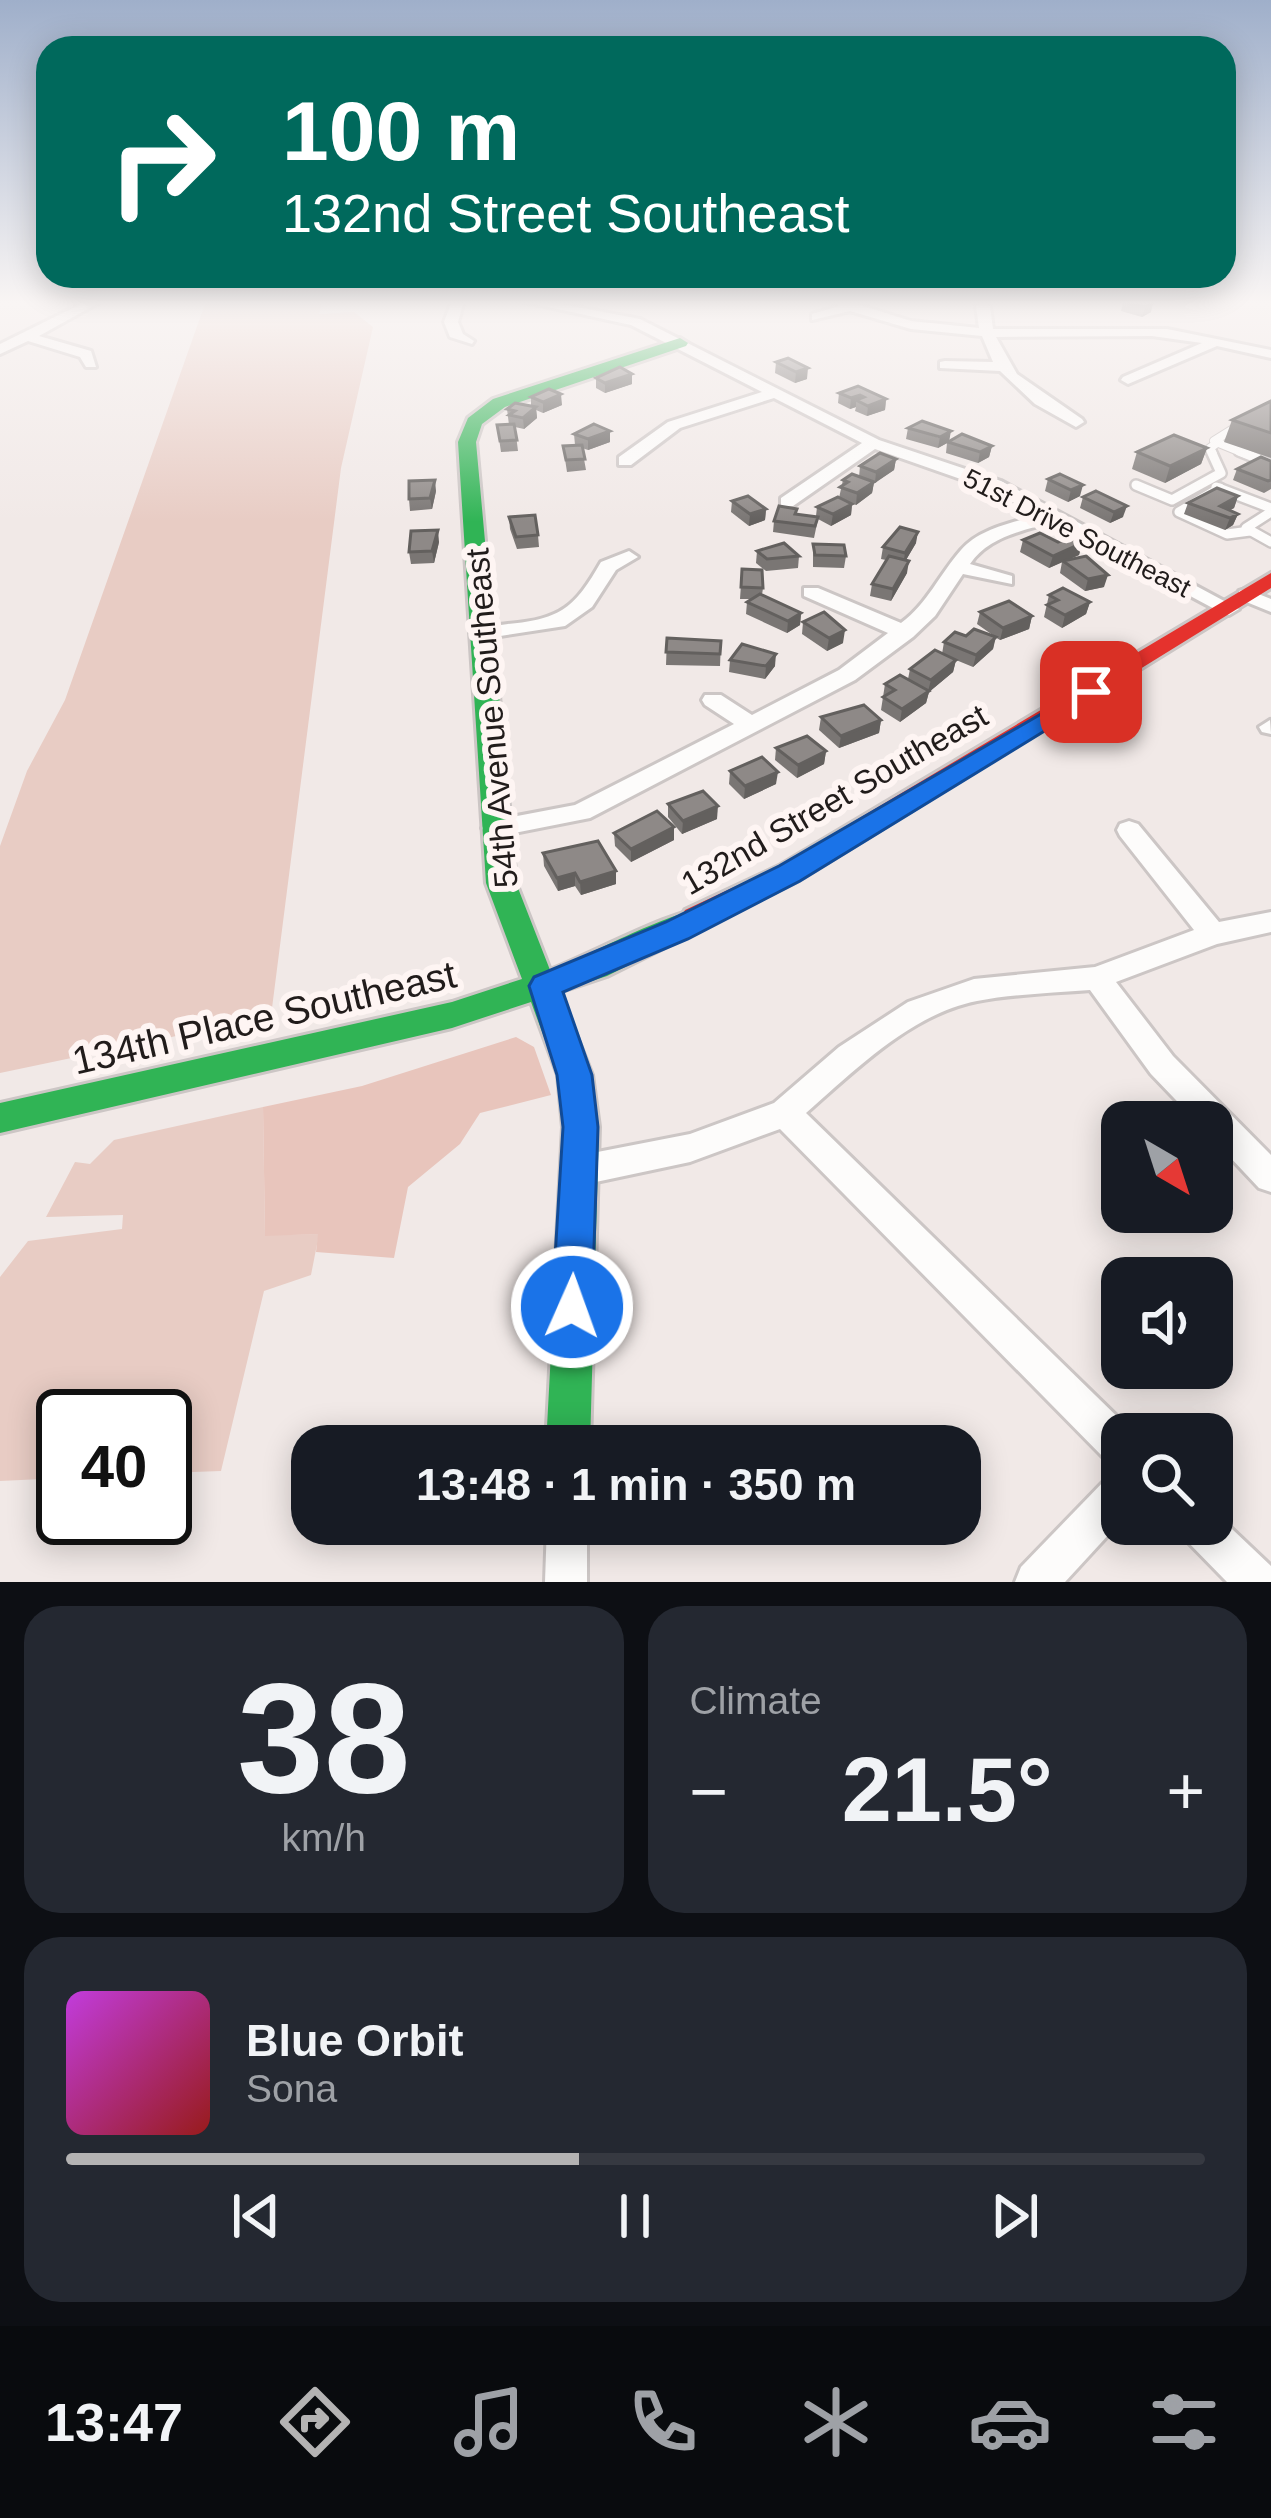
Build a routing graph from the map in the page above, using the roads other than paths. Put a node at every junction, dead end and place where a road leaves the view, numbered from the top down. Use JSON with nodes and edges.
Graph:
{"nodes":[{"id":1,"x":584,"y":375,"type":"edge"},
{"id":2,"x":741,"y":375,"type":"edge"},
{"id":3,"x":1007,"y":375,"type":"edge"},
{"id":4,"x":1140,"y":375,"type":"edge"},
{"id":5,"x":1128,"y":380,"type":"dead end"},
{"id":6,"x":776,"y":393,"type":"junction"},
{"id":7,"x":1250,"y":419,"type":"edge"},
{"id":8,"x":1076,"y":422,"type":"dead end"},
{"id":9,"x":873,"y":443,"type":"junction"},
{"id":10,"x":1217,"y":443,"type":"junction"},
{"id":11,"x":625,"y":461,"type":"dead end"},
{"id":12,"x":1271,"y":464,"type":"edge"},
{"id":13,"x":1205,"y":482,"type":"junction"},
{"id":14,"x":1136,"y":485,"type":"dead end"},
{"id":15,"x":1220,"y":488,"type":"junction"},
{"id":16,"x":787,"y":502,"type":"edge"},
{"id":17,"x":1271,"y":510,"type":"edge"},
{"id":18,"x":1053,"y":516,"type":"junction"},
{"id":19,"x":1250,"y":532,"type":"junction"},
{"id":20,"x":1271,"y":542,"type":"edge"},
{"id":21,"x":629,"y":557,"type":"dead end"},
{"id":22,"x":958,"y":566,"type":"junction"},
{"id":23,"x":1271,"y":579,"type":"edge"},
{"id":24,"x":1005,"y":580,"type":"dead end"},
{"id":25,"x":811,"y":592,"type":"dead end"},
{"id":26,"x":1248,"y":603,"type":"edge"},
{"id":27,"x":906,"y":633,"type":"junction"},
{"id":28,"x":481,"y":634,"type":"junction"},
{"id":29,"x":713,"y":700,"type":"dead end"},
{"id":30,"x":750,"y":724,"type":"junction"},
{"id":31,"x":494,"y":828,"type":"junction"},
{"id":32,"x":1129,"y":830,"type":"dead end"},
{"id":33,"x":1271,"y":922,"type":"edge"},
{"id":34,"x":1213,"y":934,"type":"junction"},
{"id":35,"x":1097,"y":978,"type":"junction"},
{"id":36,"x":545,"y":986,"type":"junction"},
{"id":37,"x":785,"y":1113,"type":"junction"},
{"id":38,"x":0,"y":1118,"type":"edge"},
{"id":39,"x":577,"y":1172,"type":"junction"},
{"id":40,"x":1271,"y":1178,"type":"edge"},
{"id":41,"x":569,"y":1425,"type":"edge"},
{"id":42,"x":1101,"y":1427,"type":"edge"},
{"id":43,"x":1101,"y":1513,"type":"edge"},
{"id":44,"x":567,"y":1545,"type":"edge"},
{"id":45,"x":1219,"y":1545,"type":"edge"},
{"id":46,"x":566,"y":1582,"type":"edge"},
{"id":47,"x":1036,"y":1582,"type":"edge"},
{"id":48,"x":1256,"y":1582,"type":"edge"}],
"edges":[{"from":1,"to":28,"type":"street","name":"54th Avenue Southeast"},
{"from":2,"to":6,"type":"street","name":"51st Drive Southeast"},
{"from":3,"to":8,"type":"street"},
{"from":4,"to":5,"type":"street"},
{"from":6,"to":9,"type":"street","name":"51st Drive Southeast"},
{"from":6,"to":11,"type":"street"},
{"from":7,"to":10,"type":"lane"},
{"from":9,"to":16,"type":"street"},
{"from":9,"to":18,"type":"street","name":"51st Drive Southeast"},
{"from":10,"to":12,"type":"lane"},
{"from":10,"to":13,"type":"lane"},
{"from":13,"to":14,"type":"lane"},
{"from":13,"to":15,"type":"lane"},
{"from":15,"to":17,"type":"lane"},
{"from":15,"to":19,"type":"lane"},
{"from":17,"to":19,"type":"lane"},
{"from":18,"to":22,"type":"street"},
{"from":18,"to":26,"type":"street","name":"51st Drive Southeast"},
{"from":19,"to":20,"type":"lane"},
{"from":21,"to":28,"type":"street"},
{"from":22,"to":24,"type":"street"},
{"from":22,"to":27,"type":"street"},
{"from":23,"to":26,"type":"street","name":"132nd Street Southeast"},
{"from":25,"to":27,"type":"street"},
{"from":26,"to":36,"type":"street","name":"132nd Street Southeast"},
{"from":27,"to":30,"type":"street"},
{"from":28,"to":31,"type":"street","name":"54th Avenue Southeast"},
{"from":29,"to":30,"type":"street"},
{"from":30,"to":31,"type":"street"},
{"from":31,"to":36,"type":"street","name":"54th Avenue Southeast"},
{"from":32,"to":34,"type":"street"},
{"from":33,"to":34,"type":"street"},
{"from":34,"to":35,"type":"street"},
{"from":35,"to":37,"type":"street"},
{"from":35,"to":40,"type":"street"},
{"from":36,"to":38,"type":"street","name":"134th Place Southeast"},
{"from":36,"to":39,"type":"street","name":"54th Avenue Southeast"},
{"from":37,"to":39,"type":"street"},
{"from":37,"to":42,"type":"street"},
{"from":39,"to":41,"type":"street","name":"54th Avenue Southeast"},
{"from":43,"to":47,"type":"street"},
{"from":44,"to":46,"type":"street"},
{"from":45,"to":48,"type":"street"}]}
